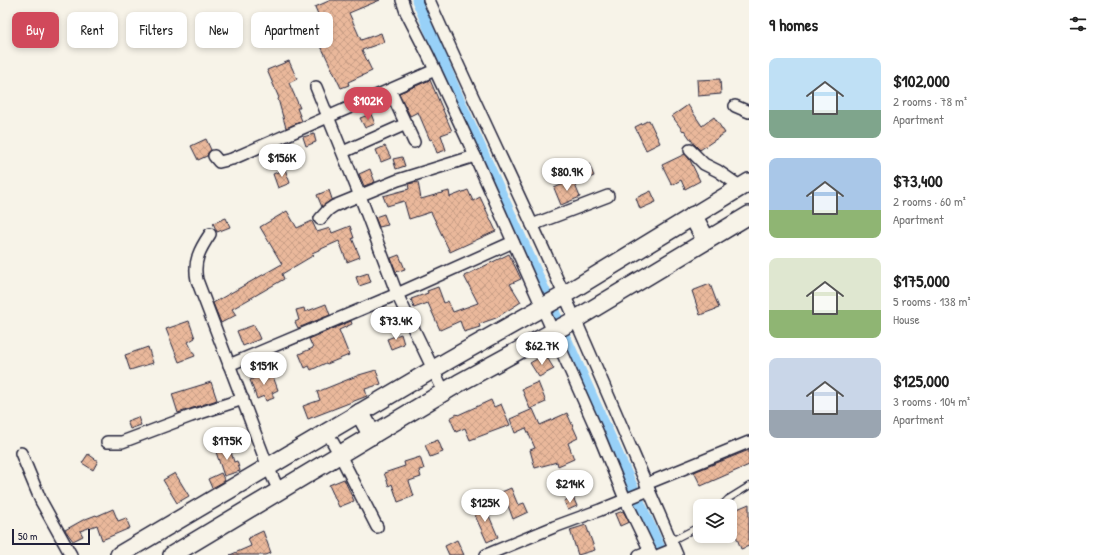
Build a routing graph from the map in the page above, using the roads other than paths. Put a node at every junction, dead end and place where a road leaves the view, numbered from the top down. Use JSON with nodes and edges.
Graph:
{"nodes":[{"id":1,"x":402,"y":0,"type":"edge"},
{"id":2,"x":430,"y":0,"type":"edge"},
{"id":3,"x":435,"y":70,"type":"junction"},
{"id":4,"x":316,"y":87,"type":"dead end"},
{"id":5,"x":390,"y":90,"type":"junction"},
{"id":6,"x":735,"y":106,"type":"dead end"},
{"id":7,"x":749,"y":112,"type":"edge"},
{"id":8,"x":328,"y":117,"type":"junction"},
{"id":9,"x":406,"y":124,"type":"junction"},
{"id":10,"x":414,"y":142,"type":"dead end"},
{"id":11,"x":690,"y":150,"type":"dead end"},
{"id":12,"x":343,"y":152,"type":"junction"},
{"id":13,"x":214,"y":156,"type":"dead end"},
{"id":14,"x":475,"y":156,"type":"junction"},
{"id":15,"x":745,"y":184,"type":"edge"},
{"id":16,"x":360,"y":196,"type":"junction"},
{"id":17,"x":608,"y":196,"type":"dead end"},
{"id":18,"x":749,"y":215,"type":"edge"},
{"id":19,"x":693,"y":216,"type":"junction"},
{"id":20,"x":320,"y":219,"type":"dead end"},
{"id":21,"x":532,"y":225,"type":"junction"},
{"id":22,"x":210,"y":234,"type":"dead end"},
{"id":23,"x":706,"y":240,"type":"junction"},
{"id":24,"x":513,"y":242,"type":"junction"},
{"id":25,"x":396,"y":294,"type":"junction"},
{"id":26,"x":553,"y":301,"type":"junction"},
{"id":27,"x":564,"y":325,"type":"junction"},
{"id":28,"x":229,"y":365,"type":"junction"},
{"id":29,"x":433,"y":370,"type":"junction"},
{"id":30,"x":444,"y":392,"type":"junction"},
{"id":31,"x":243,"y":399,"type":"junction"},
{"id":32,"x":360,"y":413,"type":"junction"},
{"id":33,"x":327,"y":432,"type":"junction"},
{"id":34,"x":372,"y":435,"type":"junction"},
{"id":35,"x":107,"y":442,"type":"dead end"},
{"id":36,"x":749,"y":442,"type":"edge"},
{"id":37,"x":21,"y":453,"type":"dead end"},
{"id":38,"x":340,"y":454,"type":"junction"},
{"id":39,"x":268,"y":467,"type":"junction"},
{"id":40,"x":749,"y":486,"type":"edge"},
{"id":41,"x":647,"y":489,"type":"junction"},
{"id":42,"x":279,"y":491,"type":"junction"},
{"id":43,"x":627,"y":499,"type":"junction"},
{"id":44,"x":728,"y":499,"type":"edge"},
{"id":45,"x":377,"y":527,"type":"dead end"},
{"id":46,"x":693,"y":532,"type":"edge"},
{"id":47,"x":673,"y":549,"type":"edge"},
{"id":48,"x":650,"y":554,"type":"edge"},
{"id":49,"x":71,"y":555,"type":"edge"},
{"id":50,"x":119,"y":555,"type":"edge"},
{"id":51,"x":172,"y":555,"type":"edge"},
{"id":52,"x":486,"y":555,"type":"edge"}],
"edges":[{"from":1,"to":3,"type":"street"},
{"from":2,"to":21,"type":"street"},
{"from":3,"to":5,"type":"street"},
{"from":3,"to":14,"type":"street"},
{"from":4,"to":8,"type":"street"},
{"from":5,"to":8,"type":"street"},
{"from":5,"to":9,"type":"street"},
{"from":6,"to":7,"type":"street"},
{"from":8,"to":12,"type":"street"},
{"from":8,"to":13,"type":"street"},
{"from":9,"to":10,"type":"street"},
{"from":9,"to":12,"type":"street"},
{"from":11,"to":15,"type":"street"},
{"from":12,"to":16,"type":"street"},
{"from":14,"to":16,"type":"street"},
{"from":14,"to":24,"type":"street"},
{"from":15,"to":19,"type":"main road"},
{"from":16,"to":20,"type":"street"},
{"from":16,"to":25,"type":"street"},
{"from":17,"to":21,"type":"street"},
{"from":18,"to":23,"type":"main road"},
{"from":19,"to":23,"type":"highway"},
{"from":19,"to":26,"type":"main road"},
{"from":21,"to":26,"type":"street"},
{"from":22,"to":28,"type":"street"},
{"from":23,"to":27,"type":"main road"},
{"from":24,"to":25,"type":"street"},
{"from":24,"to":26,"type":"street"},
{"from":25,"to":28,"type":"street"},
{"from":25,"to":29,"type":"street"},
{"from":26,"to":27,"type":"street"},
{"from":26,"to":27,"type":"street"},
{"from":26,"to":29,"type":"main road"},
{"from":27,"to":30,"type":"main road"},
{"from":27,"to":41,"type":"street"},
{"from":27,"to":43,"type":"street"},
{"from":28,"to":31,"type":"street"},
{"from":29,"to":30,"type":"street"},
{"from":29,"to":32,"type":"main road"},
{"from":30,"to":34,"type":"main road"},
{"from":31,"to":35,"type":"street"},
{"from":31,"to":39,"type":"street"},
{"from":32,"to":33,"type":"main road"},
{"from":32,"to":34,"type":"highway"},
{"from":33,"to":38,"type":"street"},
{"from":33,"to":39,"type":"main road"},
{"from":34,"to":38,"type":"main road"},
{"from":36,"to":41,"type":"street"},
{"from":37,"to":49,"type":"street"},
{"from":38,"to":42,"type":"main road"},
{"from":38,"to":45,"type":"street"},
{"from":39,"to":42,"type":"street"},
{"from":39,"to":50,"type":"main road"},
{"from":40,"to":44,"type":"lane"},
{"from":41,"to":43,"type":"street"},
{"from":41,"to":47,"type":"street"},
{"from":42,"to":51,"type":"main road"},
{"from":43,"to":48,"type":"street"},
{"from":43,"to":52,"type":"street"},
{"from":46,"to":47,"type":"lane"},
{"from":47,"to":48,"type":"street"}]}
